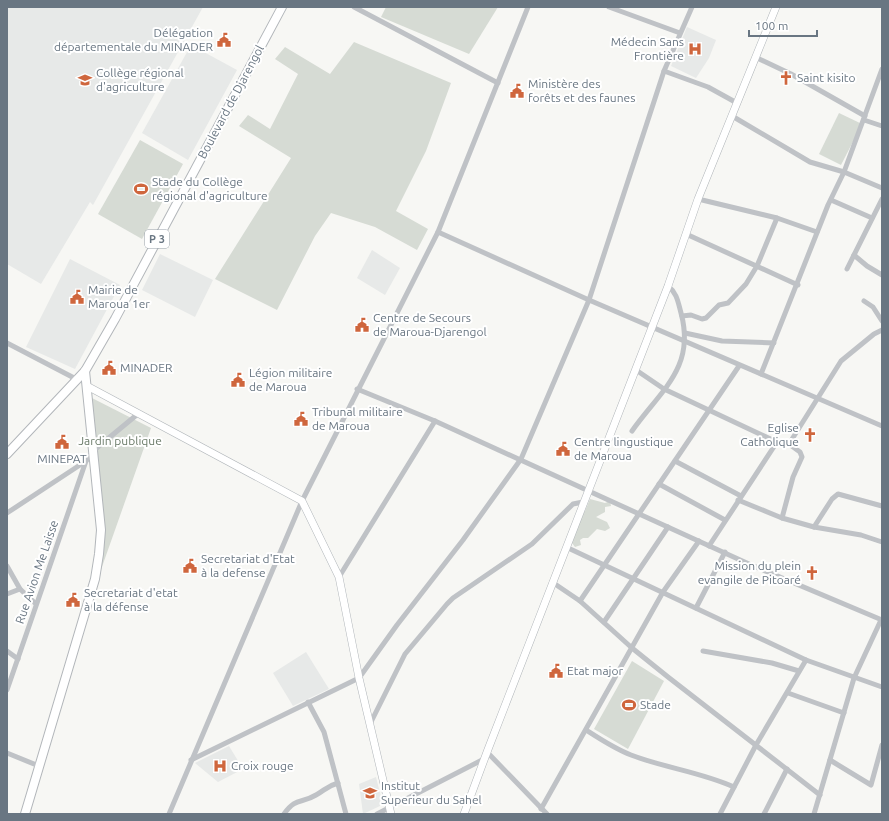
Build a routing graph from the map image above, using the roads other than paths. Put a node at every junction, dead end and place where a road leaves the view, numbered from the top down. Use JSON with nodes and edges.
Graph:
{"nodes":[{"id":1,"x":282,"y":7,"type":"edge"},
{"id":2,"x":354,"y":7,"type":"edge"},
{"id":3,"x":528,"y":7,"type":"edge"},
{"id":4,"x":609,"y":7,"type":"edge"},
{"id":5,"x":692,"y":7,"type":"edge"},
{"id":6,"x":776,"y":7,"type":"edge"},
{"id":7,"x":680,"y":33,"type":"junction"},
{"id":8,"x":755,"y":57,"type":"junction"},
{"id":9,"x":882,"y":69,"type":"edge"},
{"id":10,"x":664,"y":71,"type":"junction"},
{"id":11,"x":498,"y":83,"type":"junction"},
{"id":12,"x":737,"y":103,"type":"junction"},
{"id":13,"x":732,"y":116,"type":"junction"},
{"id":14,"x":865,"y":118,"type":"junction"},
{"id":15,"x":882,"y":126,"type":"edge"},
{"id":16,"x":844,"y":172,"type":"junction"},
{"id":17,"x":882,"y":188,"type":"edge"},
{"id":18,"x":882,"y":199,"type":"edge"},
{"id":19,"x":698,"y":200,"type":"junction"},
{"id":20,"x":830,"y":200,"type":"junction"},
{"id":21,"x":777,"y":218,"type":"junction"},
{"id":22,"x":872,"y":218,"type":"junction"},
{"id":23,"x":438,"y":232,"type":"junction"},
{"id":24,"x":817,"y":232,"type":"junction"},
{"id":25,"x":686,"y":234,"type":"junction"},
{"id":26,"x":854,"y":255,"type":"junction"},
{"id":27,"x":757,"y":266,"type":"junction"},
{"id":28,"x":847,"y":269,"type":"dead end"},
{"id":29,"x":882,"y":275,"type":"edge"},
{"id":30,"x":798,"y":285,"type":"junction"},
{"id":31,"x":668,"y":286,"type":"junction"},
{"id":32,"x":589,"y":300,"type":"junction"},
{"id":33,"x":864,"y":301,"type":"dead end"},
{"id":34,"x":682,"y":316,"type":"junction"},
{"id":35,"x":882,"y":321,"type":"edge"},
{"id":36,"x":652,"y":326,"type":"junction"},
{"id":37,"x":882,"y":330,"type":"edge"},
{"id":38,"x":685,"y":333,"type":"junction"},
{"id":39,"x":686,"y":341,"type":"junction"},
{"id":40,"x":7,"y":343,"type":"edge"},
{"id":41,"x":774,"y":343,"type":"junction"},
{"id":42,"x":739,"y":366,"type":"junction"},
{"id":43,"x":636,"y":370,"type":"junction"},
{"id":44,"x":85,"y":371,"type":"junction"},
{"id":45,"x":761,"y":374,"type":"junction"},
{"id":46,"x":78,"y":380,"type":"junction"},
{"id":47,"x":87,"y":386,"type":"junction"},
{"id":48,"x":357,"y":389,"type":"junction"},
{"id":49,"x":664,"y":389,"type":"junction"},
{"id":50,"x":819,"y":399,"type":"junction"},
{"id":51,"x":709,"y":410,"type":"junction"},
{"id":52,"x":139,"y":413,"type":"junction"},
{"id":53,"x":435,"y":421,"type":"junction"},
{"id":54,"x":882,"y":426,"type":"edge"},
{"id":55,"x":632,"y":432,"type":"dead end"},
{"id":56,"x":777,"y":442,"type":"junction"},
{"id":57,"x":789,"y":444,"type":"junction"},
{"id":58,"x":93,"y":451,"type":"junction"},
{"id":59,"x":7,"y":454,"type":"edge"},
{"id":60,"x":521,"y":459,"type":"junction"},
{"id":61,"x":86,"y":461,"type":"junction"},
{"id":62,"x":675,"y":461,"type":"junction"},
{"id":63,"x":659,"y":484,"type":"junction"},
{"id":64,"x":588,"y":491,"type":"junction"},
{"id":65,"x":740,"y":498,"type":"junction"},
{"id":66,"x":302,"y":501,"type":"junction"},
{"id":67,"x":583,"y":502,"type":"junction"},
{"id":68,"x":882,"y":506,"type":"edge"},
{"id":69,"x":7,"y":513,"type":"edge"},
{"id":70,"x":639,"y":513,"type":"junction"},
{"id":71,"x":782,"y":518,"type":"junction"},
{"id":72,"x":725,"y":520,"type":"junction"},
{"id":73,"x":668,"y":527,"type":"junction"},
{"id":74,"x":814,"y":527,"type":"junction"},
{"id":75,"x":698,"y":540,"type":"junction"},
{"id":76,"x":882,"y":542,"type":"edge"},
{"id":77,"x":709,"y":546,"type":"junction"},
{"id":78,"x":566,"y":547,"type":"junction"},
{"id":79,"x":725,"y":552,"type":"junction"},
{"id":80,"x":605,"y":565,"type":"junction"},
{"id":81,"x":7,"y":566,"type":"edge"},
{"id":82,"x":339,"y":577,"type":"junction"},
{"id":83,"x":634,"y":578,"type":"junction"},
{"id":84,"x":552,"y":582,"type":"junction"},
{"id":85,"x":20,"y":589,"type":"junction"},
{"id":86,"x":663,"y":592,"type":"junction"},
{"id":87,"x":7,"y":594,"type":"edge"},
{"id":88,"x":580,"y":601,"type":"junction"},
{"id":89,"x":36,"y":604,"type":"junction"},
{"id":90,"x":696,"y":608,"type":"junction"},
{"id":91,"x":881,"y":620,"type":"edge"},
{"id":92,"x":604,"y":622,"type":"junction"},
{"id":93,"x":632,"y":648,"type":"junction"},
{"id":94,"x":7,"y":651,"type":"edge"},
{"id":95,"x":703,"y":651,"type":"dead end"},
{"id":96,"x":18,"y":659,"type":"junction"},
{"id":97,"x":806,"y":660,"type":"junction"},
{"id":98,"x":799,"y":671,"type":"junction"},
{"id":99,"x":359,"y":678,"type":"junction"},
{"id":100,"x":854,"y":678,"type":"junction"},
{"id":101,"x":882,"y":687,"type":"edge"},
{"id":102,"x":7,"y":690,"type":"edge"},
{"id":103,"x":788,"y":693,"type":"junction"},
{"id":104,"x":308,"y":702,"type":"junction"},
{"id":105,"x":844,"y":713,"type":"junction"},
{"id":106,"x":370,"y":724,"type":"junction"},
{"id":107,"x":586,"y":730,"type":"junction"},
{"id":108,"x":756,"y":745,"type":"junction"},
{"id":109,"x":882,"y":745,"type":"edge"},
{"id":110,"x":7,"y":753,"type":"edge"},
{"id":111,"x":485,"y":756,"type":"junction"},
{"id":112,"x":191,"y":760,"type":"junction"},
{"id":113,"x":830,"y":760,"type":"junction"},
{"id":114,"x":39,"y":766,"type":"junction"},
{"id":115,"x":787,"y":769,"type":"junction"},
{"id":116,"x":338,"y":783,"type":"junction"},
{"id":117,"x":734,"y":787,"type":"junction"},
{"id":118,"x":820,"y":794,"type":"junction"},
{"id":119,"x":541,"y":809,"type":"junction"},
{"id":120,"x":390,"y":811,"type":"edge"},
{"id":121,"x":25,"y":814,"type":"edge"},
{"id":122,"x":169,"y":814,"type":"edge"},
{"id":123,"x":284,"y":814,"type":"edge"},
{"id":124,"x":346,"y":814,"type":"edge"},
{"id":125,"x":377,"y":814,"type":"edge"},
{"id":126,"x":464,"y":814,"type":"edge"},
{"id":127,"x":547,"y":814,"type":"edge"},
{"id":128,"x":720,"y":814,"type":"edge"},
{"id":129,"x":764,"y":814,"type":"edge"},
{"id":130,"x":814,"y":814,"type":"edge"}],
"edges":[{"from":1,"to":44,"type":"main road","name":"Boulevard de Djarengol","number":"P 3"},
{"from":2,"to":11,"type":"street"},
{"from":3,"to":11,"type":"street"},
{"from":4,"to":7,"type":"street"},
{"from":5,"to":7,"type":"street"},
{"from":6,"to":8,"type":"street"},
{"from":7,"to":10,"type":"street"},
{"from":8,"to":12,"type":"street"},
{"from":8,"to":14,"type":"street"},
{"from":9,"to":14,"type":"street"},
{"from":10,"to":12,"type":"street"},
{"from":10,"to":32,"type":"street"},
{"from":11,"to":23,"type":"street"},
{"from":12,"to":13,"type":"street"},
{"from":13,"to":16,"type":"street"},
{"from":13,"to":19,"type":"street"},
{"from":14,"to":15,"type":"street"},
{"from":14,"to":16,"type":"street"},
{"from":16,"to":17,"type":"street"},
{"from":16,"to":20,"type":"street"},
{"from":18,"to":22,"type":"street"},
{"from":19,"to":21,"type":"street"},
{"from":19,"to":25,"type":"street"},
{"from":20,"to":22,"type":"street"},
{"from":20,"to":24,"type":"street"},
{"from":21,"to":24,"type":"street"},
{"from":21,"to":27,"type":"street"},
{"from":22,"to":26,"type":"street"},
{"from":23,"to":32,"type":"street"},
{"from":23,"to":48,"type":"street"},
{"from":24,"to":30,"type":"street"},
{"from":25,"to":27,"type":"street"},
{"from":25,"to":31,"type":"street"},
{"from":26,"to":28,"type":"street"},
{"from":26,"to":29,"type":"street"},
{"from":27,"to":30,"type":"street"},
{"from":27,"to":34,"type":"street"},
{"from":30,"to":41,"type":"street"},
{"from":31,"to":34,"type":"street"},
{"from":31,"to":36,"type":"street"},
{"from":32,"to":36,"type":"street"},
{"from":32,"to":60,"type":"street"},
{"from":33,"to":35,"type":"street"},
{"from":34,"to":38,"type":"street"},
{"from":36,"to":39,"type":"street"},
{"from":36,"to":43,"type":"street"},
{"from":37,"to":50,"type":"street"},
{"from":38,"to":39,"type":"street"},
{"from":38,"to":41,"type":"street"},
{"from":39,"to":42,"type":"street"},
{"from":39,"to":49,"type":"street"},
{"from":40,"to":46,"type":"street"},
{"from":41,"to":45,"type":"street"},
{"from":42,"to":45,"type":"street"},
{"from":42,"to":51,"type":"street"},
{"from":43,"to":49,"type":"street"},
{"from":43,"to":64,"type":"street"},
{"from":44,"to":46,"type":"main road","name":"Boulevard de Djarengol","number":"P 3"},
{"from":44,"to":47,"type":"main road"},
{"from":45,"to":50,"type":"street"},
{"from":46,"to":59,"type":"main road","name":"Boulevard de Djarengol","number":"P 3"},
{"from":47,"to":52,"type":"street"},
{"from":47,"to":58,"type":"main road"},
{"from":48,"to":53,"type":"street"},
{"from":48,"to":66,"type":"street"},
{"from":49,"to":51,"type":"street"},
{"from":49,"to":55,"type":"street"},
{"from":50,"to":54,"type":"street"},
{"from":50,"to":57,"type":"street"},
{"from":51,"to":56,"type":"street"},
{"from":51,"to":62,"type":"street"},
{"from":52,"to":58,"type":"street"},
{"from":52,"to":66,"type":"street"},
{"from":53,"to":60,"type":"street"},
{"from":53,"to":82,"type":"street"},
{"from":56,"to":57,"type":"street"},
{"from":56,"to":65,"type":"street"},
{"from":57,"to":71,"type":"street"},
{"from":58,"to":61,"type":"street"},
{"from":58,"to":114,"type":"main road"},
{"from":60,"to":64,"type":"street"},
{"from":60,"to":99,"type":"street"},
{"from":61,"to":69,"type":"street"},
{"from":61,"to":89,"type":"street","name":"Rue Avion Me Laisse"},
{"from":62,"to":63,"type":"street"},
{"from":62,"to":65,"type":"street"},
{"from":63,"to":70,"type":"street"},
{"from":63,"to":72,"type":"street"},
{"from":64,"to":67,"type":"street"},
{"from":64,"to":70,"type":"street"},
{"from":65,"to":71,"type":"street"},
{"from":65,"to":72,"type":"street"},
{"from":66,"to":82,"type":"street"},
{"from":66,"to":112,"type":"street"},
{"from":67,"to":78,"type":"street"},
{"from":67,"to":106,"type":"street"},
{"from":68,"to":74,"type":"street"},
{"from":70,"to":73,"type":"street"},
{"from":70,"to":80,"type":"street"},
{"from":71,"to":74,"type":"street"},
{"from":72,"to":77,"type":"street"},
{"from":73,"to":75,"type":"street"},
{"from":73,"to":83,"type":"street"},
{"from":74,"to":76,"type":"street"},
{"from":75,"to":77,"type":"street"},
{"from":75,"to":86,"type":"street"},
{"from":77,"to":79,"type":"street"},
{"from":78,"to":80,"type":"street"},
{"from":78,"to":84,"type":"street"},
{"from":79,"to":90,"type":"street"},
{"from":79,"to":91,"type":"street"},
{"from":80,"to":83,"type":"street"},
{"from":80,"to":88,"type":"street"},
{"from":81,"to":85,"type":"street"},
{"from":82,"to":99,"type":"street"},
{"from":83,"to":86,"type":"street"},
{"from":83,"to":92,"type":"street"},
{"from":84,"to":88,"type":"street"},
{"from":84,"to":111,"type":"street"},
{"from":85,"to":87,"type":"street"},
{"from":85,"to":89,"type":"street"},
{"from":86,"to":90,"type":"street"},
{"from":86,"to":93,"type":"street"},
{"from":88,"to":92,"type":"street"},
{"from":89,"to":96,"type":"street","name":"Rue Avion Me Laisse"},
{"from":90,"to":97,"type":"street"},
{"from":91,"to":100,"type":"street"},
{"from":92,"to":93,"type":"street"},
{"from":93,"to":107,"type":"street"},
{"from":93,"to":108,"type":"street"},
{"from":94,"to":96,"type":"street"},
{"from":95,"to":98,"type":"street"},
{"from":96,"to":102,"type":"street","name":"Rue Avion Me Laisse"},
{"from":97,"to":98,"type":"street"},
{"from":97,"to":100,"type":"street"},
{"from":98,"to":103,"type":"street"},
{"from":99,"to":104,"type":"street"},
{"from":99,"to":106,"type":"street"},
{"from":100,"to":101,"type":"street"},
{"from":100,"to":105,"type":"street"},
{"from":103,"to":105,"type":"street"},
{"from":103,"to":108,"type":"street"},
{"from":104,"to":112,"type":"street"},
{"from":104,"to":116,"type":"street"},
{"from":105,"to":113,"type":"street"},
{"from":106,"to":120,"type":"street"},
{"from":107,"to":117,"type":"street"},
{"from":107,"to":119,"type":"street"},
{"from":108,"to":115,"type":"street"},
{"from":108,"to":117,"type":"street"},
{"from":109,"to":113,"type":"street"},
{"from":110,"to":114,"type":"street"},
{"from":111,"to":119,"type":"street"},
{"from":111,"to":120,"type":"street"},
{"from":111,"to":126,"type":"street"},
{"from":112,"to":122,"type":"street"},
{"from":113,"to":118,"type":"street"},
{"from":114,"to":121,"type":"main road"},
{"from":115,"to":118,"type":"street"},
{"from":115,"to":129,"type":"street"},
{"from":116,"to":123,"type":"street"},
{"from":116,"to":124,"type":"street"},
{"from":117,"to":128,"type":"street"},
{"from":118,"to":130,"type":"street"},
{"from":119,"to":127,"type":"street"},
{"from":120,"to":125,"type":"street"}]}
